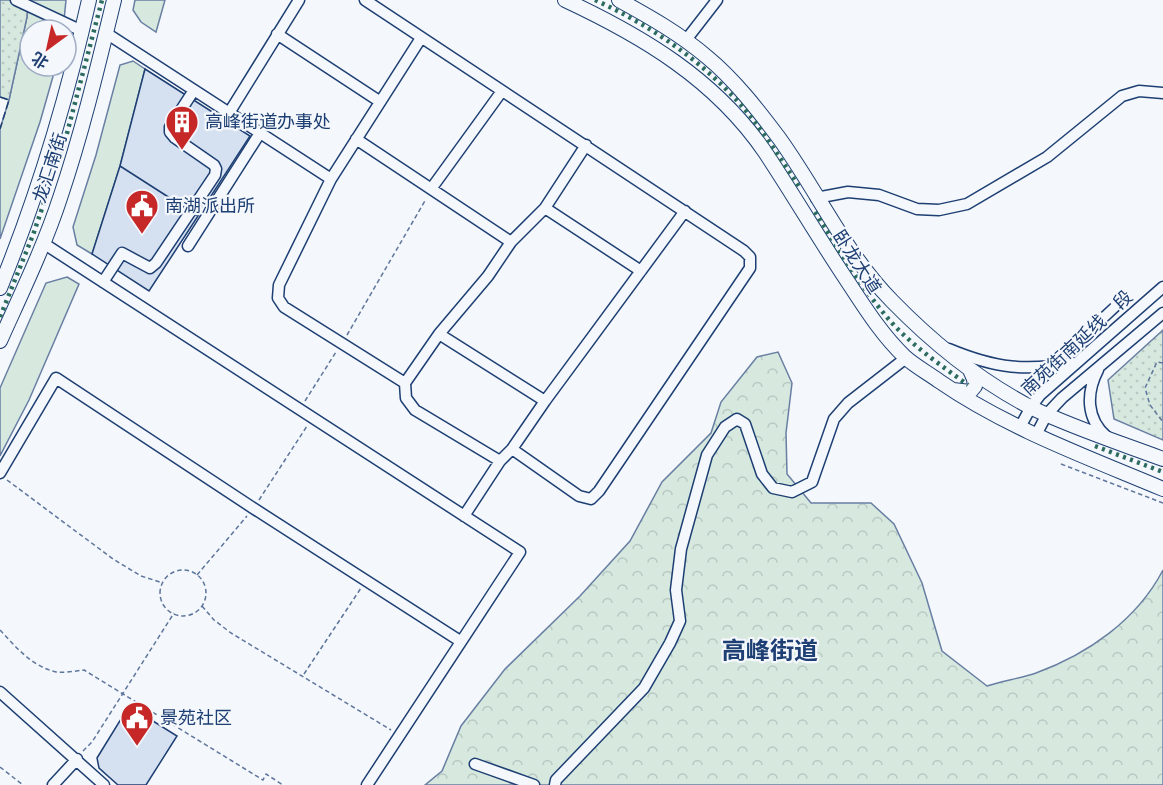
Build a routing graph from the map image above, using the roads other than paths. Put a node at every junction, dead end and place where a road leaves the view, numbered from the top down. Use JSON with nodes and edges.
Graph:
{"nodes":[{"id":1,"x":16,"y":0,"type":"edge"},
{"id":2,"x":89,"y":0,"type":"edge"},
{"id":3,"x":114,"y":0,"type":"edge"},
{"id":4,"x":299,"y":0,"type":"edge"},
{"id":5,"x":365,"y":0,"type":"edge"},
{"id":6,"x":565,"y":0,"type":"edge"},
{"id":7,"x":620,"y":0,"type":"edge"},
{"id":8,"x":717,"y":0,"type":"edge"},
{"id":9,"x":82,"y":32,"type":"junction"},
{"id":10,"x":106,"y":33,"type":"junction"},
{"id":11,"x":277,"y":34,"type":"junction"},
{"id":12,"x":421,"y":38,"type":"junction"},
{"id":13,"x":686,"y":40,"type":"junction"},
{"id":14,"x":194,"y":90,"type":"junction"},
{"id":15,"x":502,"y":91,"type":"junction"},
{"id":16,"x":1163,"y":93,"type":"edge"},
{"id":17,"x":379,"y":101,"type":"junction"},
{"id":18,"x":230,"y":113,"type":"junction"},
{"id":19,"x":260,"y":133,"type":"junction"},
{"id":20,"x":356,"y":139,"type":"junction"},
{"id":21,"x":586,"y":146,"type":"junction"},
{"id":22,"x":331,"y":179,"type":"junction"},
{"id":23,"x":431,"y":189,"type":"junction"},
{"id":24,"x":816,"y":198,"type":"junction"},
{"id":25,"x":545,"y":207,"type":"junction"},
{"id":26,"x":685,"y":211,"type":"junction"},
{"id":27,"x":511,"y":242,"type":"junction"},
{"id":28,"x":43,"y":243,"type":"junction"},
{"id":29,"x":188,"y":246,"type":"dead end"},
{"id":30,"x":641,"y":271,"type":"junction"},
{"id":31,"x":103,"y":282,"type":"junction"},
{"id":32,"x":1163,"y":287,"type":"edge"},
{"id":33,"x":0,"y":288,"type":"edge"},
{"id":34,"x":1163,"y":313,"type":"edge"},
{"id":35,"x":439,"y":334,"type":"junction"},
{"id":36,"x":0,"y":341,"type":"edge"},
{"id":37,"x":939,"y":345,"type":"junction"},
{"id":38,"x":906,"y":358,"type":"junction"},
{"id":39,"x":1077,"y":363,"type":"junction"},
{"id":40,"x":1101,"y":364,"type":"junction"},
{"id":41,"x":970,"y":370,"type":"junction"},
{"id":42,"x":405,"y":383,"type":"junction"},
{"id":43,"x":951,"y":389,"type":"junction"},
{"id":44,"x":545,"y":401,"type":"junction"},
{"id":45,"x":1031,"y":407,"type":"junction"},
{"id":46,"x":1047,"y":414,"type":"junction"},
{"id":47,"x":1020,"y":427,"type":"junction"},
{"id":48,"x":1036,"y":435,"type":"junction"},
{"id":49,"x":1106,"y":437,"type":"junction"},
{"id":50,"x":513,"y":449,"type":"junction"},
{"id":51,"x":1163,"y":459,"type":"edge"},
{"id":52,"x":500,"y":461,"type":"junction"},
{"id":53,"x":1095,"y":461,"type":"junction"},
{"id":54,"x":0,"y":474,"type":"edge"},
{"id":55,"x":1163,"y":489,"type":"edge"},
{"id":56,"x":464,"y":516,"type":"junction"},
{"id":57,"x":460,"y":641,"type":"junction"},
{"id":58,"x":0,"y":693,"type":"edge"},
{"id":59,"x":76,"y":759,"type":"junction"},
{"id":60,"x":476,"y":765,"type":"dead end"},
{"id":61,"x":53,"y":785,"type":"edge"},
{"id":62,"x":104,"y":785,"type":"edge"},
{"id":63,"x":367,"y":785,"type":"edge"},
{"id":64,"x":534,"y":785,"type":"edge"},
{"id":65,"x":555,"y":785,"type":"edge"}],
"edges":[{"from":1,"to":9,"type":"street"},
{"from":2,"to":9,"type":"main road","name":"龙汇南街"},
{"from":3,"to":10,"type":"main road","name":"龙汇南街"},
{"from":4,"to":11,"type":"street"},
{"from":5,"to":12,"type":"street"},
{"from":6,"to":38,"type":"main road","name":"卧龙大道"},
{"from":7,"to":13,"type":"main road","name":"卧龙大道"},
{"from":8,"to":13,"type":"street"},
{"from":9,"to":33,"type":"main road","name":"龙汇南街"},
{"from":10,"to":14,"type":"street"},
{"from":10,"to":28,"type":"main road","name":"龙汇南街"},
{"from":11,"to":17,"type":"street"},
{"from":11,"to":18,"type":"street"},
{"from":12,"to":15,"type":"street"},
{"from":12,"to":17,"type":"street"},
{"from":13,"to":24,"type":"main road","name":"卧龙大道"},
{"from":14,"to":18,"type":"street"},
{"from":14,"to":31,"type":"street"},
{"from":15,"to":21,"type":"street"},
{"from":15,"to":23,"type":"street"},
{"from":16,"to":24,"type":"street"},
{"from":17,"to":20,"type":"street"},
{"from":18,"to":19,"type":"street"},
{"from":19,"to":22,"type":"street"},
{"from":19,"to":29,"type":"street"},
{"from":20,"to":22,"type":"street"},
{"from":20,"to":23,"type":"street"},
{"from":21,"to":25,"type":"street"},
{"from":21,"to":26,"type":"street"},
{"from":22,"to":42,"type":"street"},
{"from":23,"to":27,"type":"street"},
{"from":24,"to":37,"type":"main road","name":"卧龙大道"},
{"from":25,"to":27,"type":"street"},
{"from":25,"to":30,"type":"street"},
{"from":26,"to":30,"type":"street"},
{"from":26,"to":50,"type":"street"},
{"from":27,"to":35,"type":"street"},
{"from":28,"to":31,"type":"street"},
{"from":28,"to":36,"type":"main road","name":"龙汇南街"},
{"from":30,"to":44,"type":"street"},
{"from":31,"to":56,"type":"street"},
{"from":32,"to":39,"type":"street","name":"南苑街南延线二段"},
{"from":34,"to":40,"type":"street","name":"南苑街南延线二段"},
{"from":35,"to":42,"type":"street"},
{"from":35,"to":44,"type":"street"},
{"from":37,"to":39,"type":"street"},
{"from":37,"to":41,"type":"main road","name":"卧龙大道"},
{"from":38,"to":43,"type":"main road","name":"卧龙大道"},
{"from":38,"to":65,"type":"street"},
{"from":39,"to":45,"type":"street","name":"南苑街南延线二段"},
{"from":40,"to":46,"type":"street","name":"南苑街南延线二段"},
{"from":40,"to":49,"type":"street"},
{"from":41,"to":43,"type":"main road"},
{"from":41,"to":45,"type":"main road","name":"卧龙大道"},
{"from":42,"to":52,"type":"street"},
{"from":43,"to":47,"type":"main road","name":"卧龙大道"},
{"from":44,"to":50,"type":"street"},
{"from":45,"to":46,"type":"main road","name":"卧龙大道"},
{"from":45,"to":47,"type":"street","name":"南苑街南延线二段"},
{"from":46,"to":48,"type":"street","name":"南苑街南延线二段"},
{"from":46,"to":49,"type":"main road","name":"卧龙大道"},
{"from":47,"to":48,"type":"main road","name":"卧龙大道"},
{"from":48,"to":53,"type":"main road","name":"卧龙大道"},
{"from":49,"to":51,"type":"main road","name":"卧龙大道"},
{"from":49,"to":53,"type":"main road"},
{"from":50,"to":52,"type":"street"},
{"from":52,"to":56,"type":"street"},
{"from":53,"to":55,"type":"main road","name":"卧龙大道"},
{"from":54,"to":57,"type":"street"},
{"from":56,"to":57,"type":"street"},
{"from":57,"to":63,"type":"street"},
{"from":58,"to":59,"type":"street"},
{"from":59,"to":61,"type":"street"},
{"from":59,"to":62,"type":"street"},
{"from":60,"to":64,"type":"street"}]}
